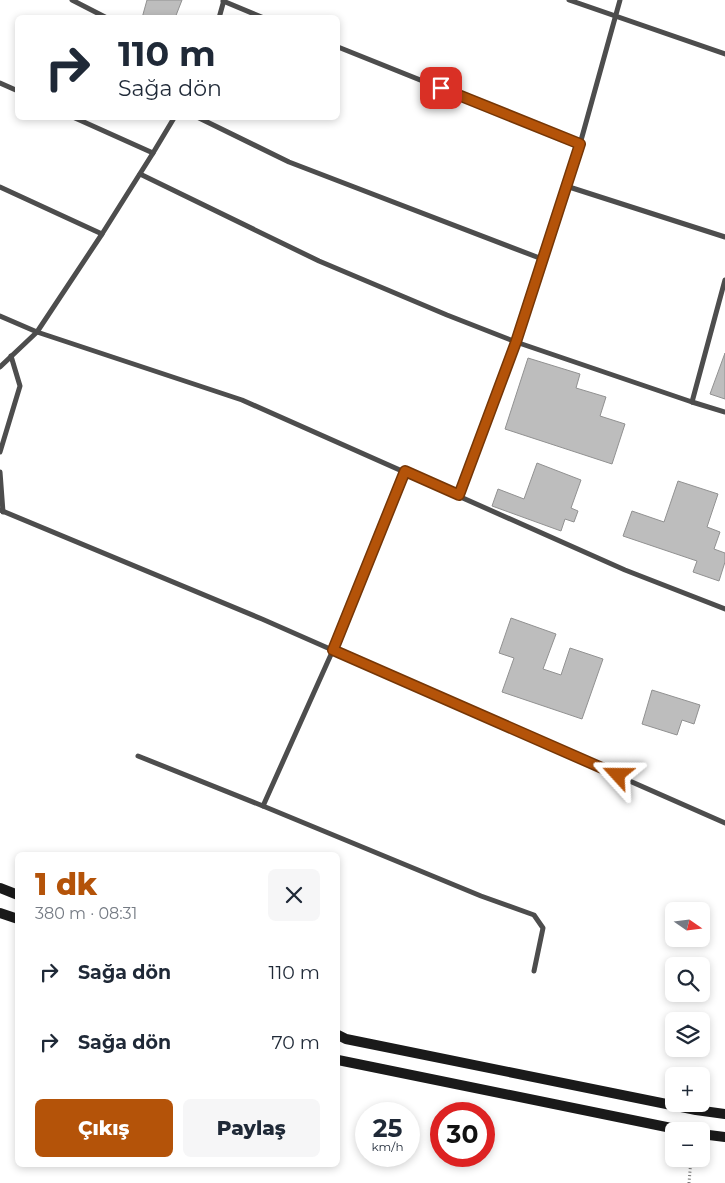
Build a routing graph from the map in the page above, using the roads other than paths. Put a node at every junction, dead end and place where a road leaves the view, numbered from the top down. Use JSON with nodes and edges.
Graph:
{"nodes":[{"id":1,"x":72,"y":0,"type":"edge"},
{"id":2,"x":569,"y":0,"type":"edge"},
{"id":3,"x":620,"y":0,"type":"edge"},
{"id":4,"x":224,"y":1,"type":"edge"},
{"id":5,"x":101,"y":15,"type":"edge"},
{"id":6,"x":220,"y":15,"type":"edge"},
{"id":7,"x":257,"y":15,"type":"edge"},
{"id":8,"x":615,"y":16,"type":"junction"},
{"id":9,"x":340,"y":48,"type":"edge"},
{"id":10,"x":725,"y":54,"type":"edge"},
{"id":11,"x":0,"y":83,"type":"edge"},
{"id":12,"x":15,"y":90,"type":"edge"},
{"id":13,"x":79,"y":120,"type":"edge"},
{"id":14,"x":173,"y":120,"type":"edge"},
{"id":15,"x":204,"y":120,"type":"edge"},
{"id":16,"x":580,"y":144,"type":"junction"},
{"id":17,"x":153,"y":154,"type":"junction"},
{"id":18,"x":140,"y":174,"type":"junction"},
{"id":19,"x":566,"y":186,"type":"junction"},
{"id":20,"x":0,"y":187,"type":"edge"},
{"id":21,"x":102,"y":234,"type":"junction"},
{"id":22,"x":725,"y":237,"type":"edge"},
{"id":23,"x":542,"y":259,"type":"junction"},
{"id":24,"x":725,"y":280,"type":"edge"},
{"id":25,"x":0,"y":316,"type":"edge"},
{"id":26,"x":37,"y":332,"type":"junction"},
{"id":27,"x":516,"y":342,"type":"junction"},
{"id":28,"x":11,"y":356,"type":"junction"},
{"id":29,"x":0,"y":366,"type":"edge"},
{"id":30,"x":692,"y":402,"type":"junction"},
{"id":31,"x":725,"y":412,"type":"edge"},
{"id":32,"x":0,"y":452,"type":"edge"},
{"id":33,"x":405,"y":471,"type":"junction"},
{"id":34,"x":0,"y":472,"type":"edge"},
{"id":35,"x":459,"y":495,"type":"junction"},
{"id":36,"x":2,"y":511,"type":"edge"},
{"id":37,"x":725,"y":609,"type":"edge"},
{"id":38,"x":333,"y":650,"type":"junction"},
{"id":39,"x":138,"y":756,"type":"dead end"},
{"id":40,"x":263,"y":806,"type":"junction"},
{"id":41,"x":725,"y":822,"type":"edge"},
{"id":42,"x":0,"y":888,"type":"edge"},
{"id":43,"x":15,"y":894,"type":"edge"},
{"id":44,"x":0,"y":912,"type":"edge"},
{"id":45,"x":15,"y":919,"type":"edge"},
{"id":46,"x":534,"y":971,"type":"dead end"},
{"id":47,"x":340,"y":1036,"type":"edge"},
{"id":48,"x":340,"y":1060,"type":"edge"},
{"id":49,"x":725,"y":1114,"type":"edge"},
{"id":50,"x":665,"y":1127,"type":"edge"},
{"id":51,"x":710,"y":1135,"type":"edge"},
{"id":52,"x":725,"y":1137,"type":"edge"}],
"edges":[{"from":1,"to":5,"type":"street"},
{"from":2,"to":8,"type":"street"},
{"from":3,"to":8,"type":"street"},
{"from":4,"to":6,"type":"street"},
{"from":4,"to":7,"type":"street"},
{"from":8,"to":10,"type":"street"},
{"from":8,"to":16,"type":"street"},
{"from":9,"to":16,"type":"street"},
{"from":11,"to":12,"type":"street"},
{"from":13,"to":17,"type":"street"},
{"from":14,"to":17,"type":"street"},
{"from":15,"to":23,"type":"street"},
{"from":16,"to":19,"type":"street"},
{"from":17,"to":18,"type":"street"},
{"from":18,"to":21,"type":"street"},
{"from":18,"to":27,"type":"street"},
{"from":19,"to":22,"type":"street"},
{"from":19,"to":23,"type":"street"},
{"from":20,"to":21,"type":"street"},
{"from":21,"to":26,"type":"street"},
{"from":23,"to":27,"type":"street"},
{"from":24,"to":30,"type":"street"},
{"from":25,"to":26,"type":"street"},
{"from":26,"to":28,"type":"street"},
{"from":26,"to":33,"type":"street"},
{"from":27,"to":30,"type":"street"},
{"from":27,"to":35,"type":"street"},
{"from":28,"to":29,"type":"street"},
{"from":28,"to":32,"type":"street"},
{"from":30,"to":31,"type":"street"},
{"from":33,"to":35,"type":"street"},
{"from":33,"to":38,"type":"street"},
{"from":34,"to":36,"type":"street"},
{"from":35,"to":37,"type":"street"},
{"from":36,"to":38,"type":"street"},
{"from":38,"to":40,"type":"street"},
{"from":38,"to":41,"type":"street"},
{"from":39,"to":40,"type":"street"},
{"from":40,"to":46,"type":"street"},
{"from":42,"to":43,"type":"street"},
{"from":44,"to":45,"type":"street"},
{"from":47,"to":49,"type":"street"},
{"from":48,"to":50,"type":"street"},
{"from":51,"to":52,"type":"street"}]}
